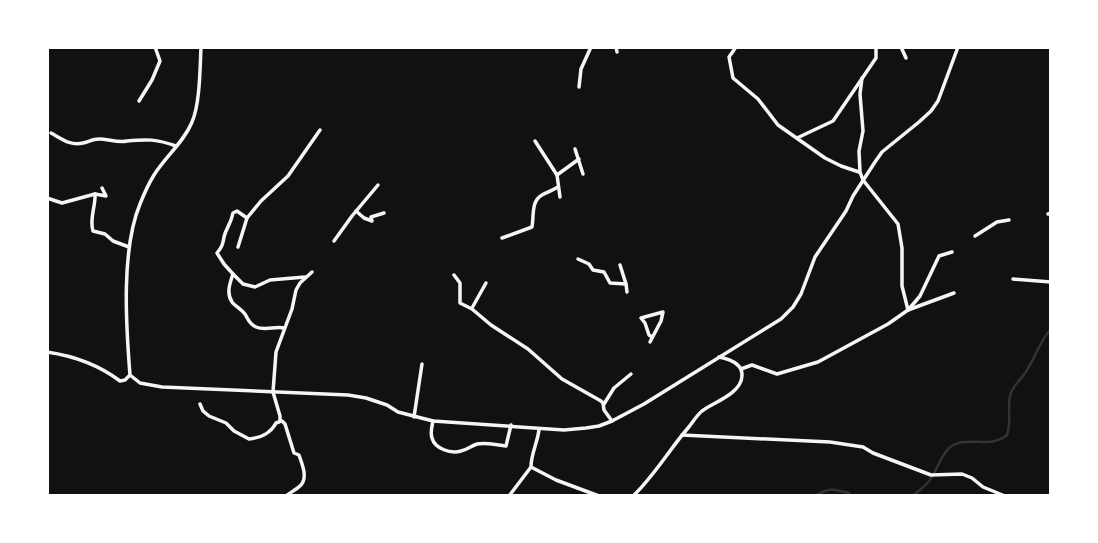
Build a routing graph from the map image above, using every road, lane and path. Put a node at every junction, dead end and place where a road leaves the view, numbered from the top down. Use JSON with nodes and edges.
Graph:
{"nodes":[{"id":1,"x":155,"y":47,"type":"edge"},
{"id":2,"x":201,"y":47,"type":"edge"},
{"id":3,"x":591,"y":47,"type":"edge"},
{"id":4,"x":736,"y":47,"type":"edge"},
{"id":5,"x":876,"y":47,"type":"edge"},
{"id":6,"x":901,"y":47,"type":"edge"},
{"id":7,"x":958,"y":47,"type":"edge"},
{"id":8,"x":906,"y":58,"type":"dead end"},
{"id":9,"x":862,"y":78,"type":"junction"},
{"id":10,"x":579,"y":87,"type":"dead end"},
{"id":11,"x":139,"y":101,"type":"dead end"},
{"id":12,"x":320,"y":130,"type":"dead end"},
{"id":13,"x":51,"y":133,"type":"dead end"},
{"id":14,"x":797,"y":138,"type":"junction"},
{"id":15,"x":535,"y":141,"type":"dead end"},
{"id":16,"x":177,"y":146,"type":"junction"},
{"id":17,"x":575,"y":149,"type":"dead end"},
{"id":18,"x":579,"y":159,"type":"junction"},
{"id":19,"x":860,"y":172,"type":"junction"},
{"id":20,"x":583,"y":174,"type":"dead end"},
{"id":21,"x":557,"y":175,"type":"junction"},
{"id":22,"x":863,"y":180,"type":"junction"},
{"id":23,"x":379,"y":185,"type":"dead end"},
{"id":24,"x":558,"y":187,"type":"junction"},
{"id":25,"x":102,"y":188,"type":"dead end"},
{"id":26,"x":95,"y":194,"type":"junction"},
{"id":27,"x":560,"y":197,"type":"dead end"},
{"id":28,"x":47,"y":198,"type":"edge"},
{"id":29,"x":356,"y":211,"type":"junction"},
{"id":30,"x":384,"y":213,"type":"dead end"},
{"id":31,"x":247,"y":218,"type":"junction"},
{"id":32,"x":1009,"y":220,"type":"dead end"},
{"id":33,"x":975,"y":236,"type":"dead end"},
{"id":34,"x":502,"y":238,"type":"dead end"},
{"id":35,"x":334,"y":241,"type":"dead end"},
{"id":36,"x":130,"y":247,"type":"junction"},
{"id":37,"x":238,"y":247,"type":"dead end"},
{"id":38,"x":952,"y":253,"type":"dead end"},
{"id":39,"x":578,"y":259,"type":"dead end"},
{"id":40,"x":620,"y":265,"type":"dead end"},
{"id":41,"x":312,"y":272,"type":"dead end"},
{"id":42,"x":233,"y":274,"type":"junction"},
{"id":43,"x":454,"y":275,"type":"dead end"},
{"id":44,"x":306,"y":276,"type":"junction"},
{"id":45,"x":1013,"y":279,"type":"dead end"},
{"id":46,"x":1051,"y":282,"type":"edge"},
{"id":47,"x":486,"y":283,"type":"dead end"},
{"id":48,"x":626,"y":284,"type":"junction"},
{"id":49,"x":627,"y":292,"type":"dead end"},
{"id":50,"x":954,"y":293,"type":"dead end"},
{"id":51,"x":472,"y":309,"type":"junction"},
{"id":52,"x":908,"y":310,"type":"junction"},
{"id":53,"x":284,"y":328,"type":"junction"},
{"id":54,"x":651,"y":340,"type":"joint"},
{"id":55,"x":47,"y":352,"type":"edge"},
{"id":56,"x":719,"y":357,"type":"junction"},
{"id":57,"x":422,"y":364,"type":"dead end"},
{"id":58,"x":741,"y":369,"type":"junction"},
{"id":59,"x":631,"y":374,"type":"dead end"},
{"id":60,"x":130,"y":375,"type":"junction"},
{"id":61,"x":273,"y":391,"type":"junction"},
{"id":62,"x":200,"y":404,"type":"dead end"},
{"id":63,"x":603,"y":406,"type":"junction"},
{"id":64,"x":414,"y":417,"type":"junction"},
{"id":65,"x":280,"y":421,"type":"junction"},
{"id":66,"x":433,"y":421,"type":"junction"},
{"id":67,"x":612,"y":421,"type":"junction"},
{"id":68,"x":512,"y":425,"type":"junction"},
{"id":69,"x":539,"y":428,"type":"junction"},
{"id":70,"x":682,"y":435,"type":"junction"},
{"id":71,"x":531,"y":467,"type":"junction"},
{"id":72,"x":286,"y":496,"type":"edge"},
{"id":73,"x":509,"y":496,"type":"edge"},
{"id":74,"x":599,"y":496,"type":"edge"},
{"id":75,"x":633,"y":496,"type":"edge"},
{"id":76,"x":1005,"y":496,"type":"edge"}],
"edges":[{"from":1,"to":11,"type":"street"},
{"from":2,"to":16,"type":"street"},
{"from":3,"to":10,"type":"street"},
{"from":4,"to":14,"type":"street"},
{"from":5,"to":9,"type":"street"},
{"from":6,"to":8,"type":"street"},
{"from":7,"to":22,"type":"street"},
{"from":9,"to":14,"type":"street"},
{"from":9,"to":19,"type":"street"},
{"from":12,"to":31,"type":"street"},
{"from":13,"to":16,"type":"street"},
{"from":14,"to":19,"type":"street"},
{"from":15,"to":21,"type":"street"},
{"from":16,"to":36,"type":"street"},
{"from":17,"to":18,"type":"street"},
{"from":18,"to":20,"type":"street"},
{"from":18,"to":21,"type":"street"},
{"from":19,"to":22,"type":"street"},
{"from":21,"to":24,"type":"street"},
{"from":22,"to":52,"type":"street"},
{"from":22,"to":56,"type":"street"},
{"from":23,"to":29,"type":"street"},
{"from":24,"to":27,"type":"street"},
{"from":24,"to":34,"type":"street"},
{"from":25,"to":26,"type":"street"},
{"from":26,"to":28,"type":"street"},
{"from":26,"to":36,"type":"street"},
{"from":29,"to":30,"type":"street"},
{"from":29,"to":35,"type":"street"},
{"from":31,"to":37,"type":"street"},
{"from":31,"to":42,"type":"street"},
{"from":32,"to":33,"type":"street"},
{"from":36,"to":60,"type":"street"},
{"from":38,"to":52,"type":"street"},
{"from":39,"to":48,"type":"street"},
{"from":40,"to":48,"type":"street"},
{"from":41,"to":44,"type":"street"},
{"from":42,"to":44,"type":"street"},
{"from":42,"to":53,"type":"street"},
{"from":43,"to":51,"type":"street"},
{"from":44,"to":53,"type":"street"},
{"from":45,"to":46,"type":"street"},
{"from":47,"to":51,"type":"street"},
{"from":48,"to":49,"type":"street"},
{"from":50,"to":52,"type":"street"},
{"from":51,"to":63,"type":"street"},
{"from":52,"to":58,"type":"street"},
{"from":53,"to":61,"type":"street"},
{"from":54,"to":54,"type":"street"},
{"from":55,"to":60,"type":"street"},
{"from":56,"to":58,"type":"street"},
{"from":56,"to":67,"type":"street"},
{"from":57,"to":64,"type":"street"},
{"from":58,"to":70,"type":"street"},
{"from":59,"to":63,"type":"street"},
{"from":60,"to":61,"type":"street"},
{"from":61,"to":64,"type":"street"},
{"from":61,"to":65,"type":"street"},
{"from":62,"to":65,"type":"street"},
{"from":63,"to":67,"type":"street"},
{"from":64,"to":66,"type":"street"},
{"from":65,"to":72,"type":"street"},
{"from":66,"to":68,"type":"street"},
{"from":66,"to":68,"type":"street"},
{"from":67,"to":69,"type":"street"},
{"from":68,"to":69,"type":"street"},
{"from":69,"to":71,"type":"street"},
{"from":70,"to":75,"type":"street"},
{"from":70,"to":76,"type":"street"},
{"from":71,"to":73,"type":"street"},
{"from":71,"to":74,"type":"street"}]}
